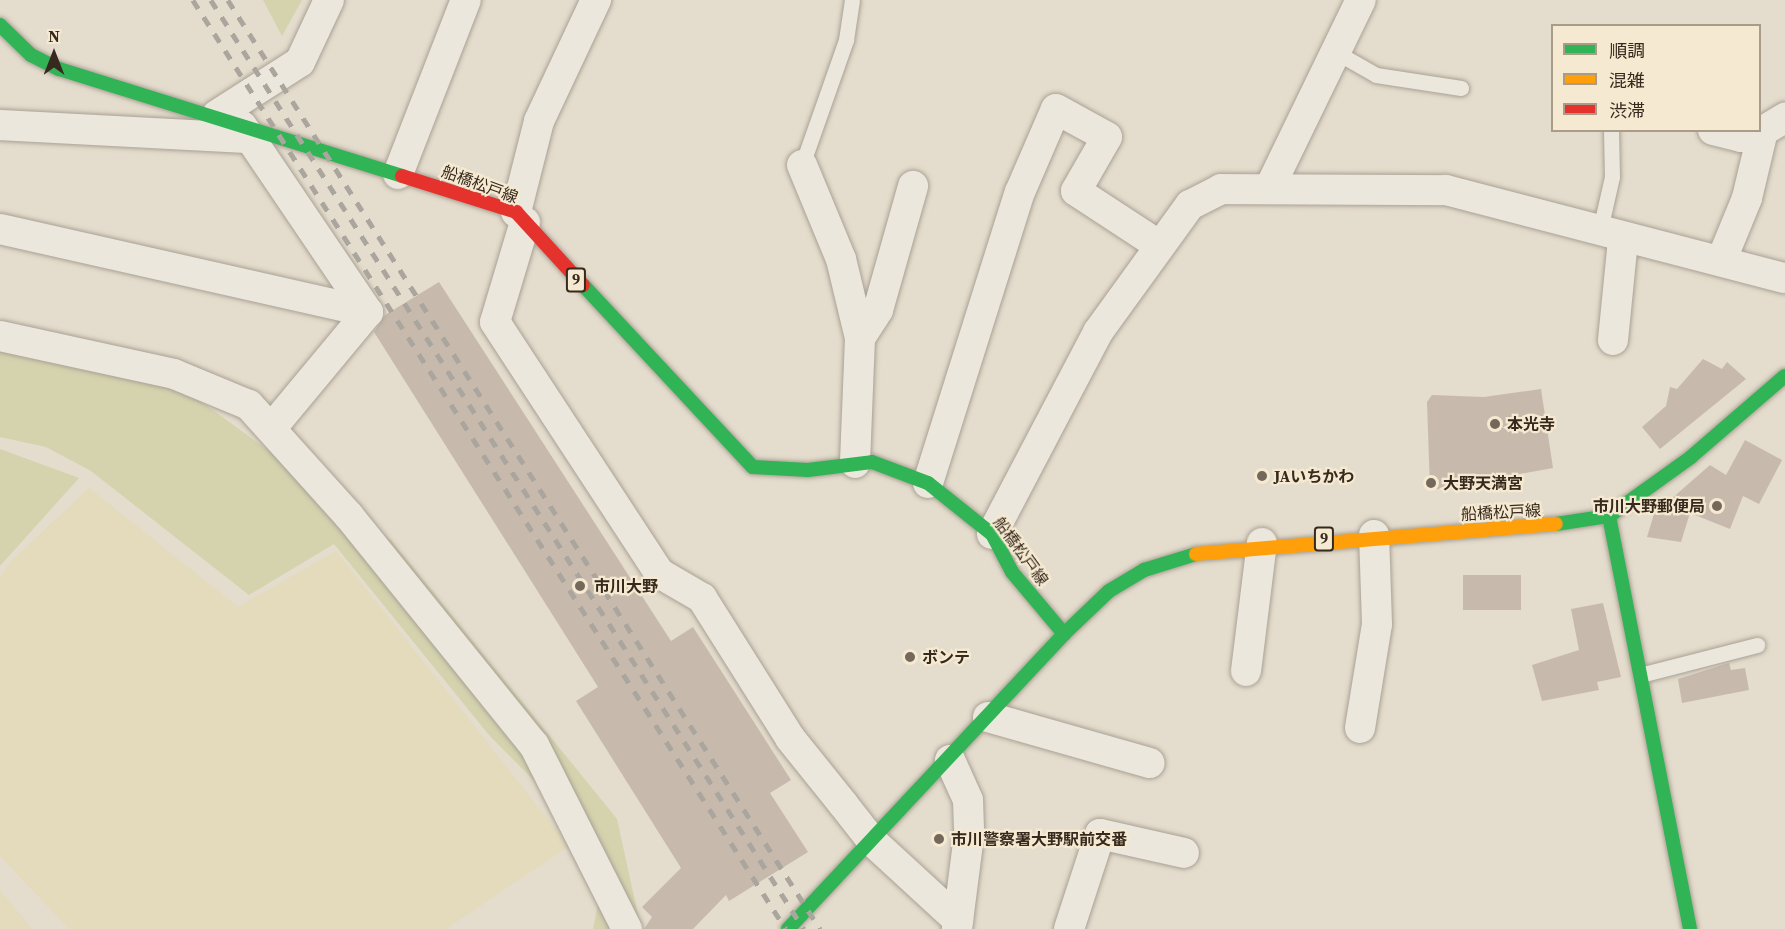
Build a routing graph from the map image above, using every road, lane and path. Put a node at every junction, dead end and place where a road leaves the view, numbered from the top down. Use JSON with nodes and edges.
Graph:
{"nodes":[{"id":1,"x":329,"y":0,"type":"edge"},
{"id":2,"x":466,"y":0,"type":"edge"},
{"id":3,"x":596,"y":0,"type":"edge"},
{"id":4,"x":852,"y":0,"type":"edge"},
{"id":5,"x":1361,"y":0,"type":"edge"},
{"id":6,"x":0,"y":25,"type":"edge"},
{"id":7,"x":1334,"y":51,"type":"junction"},
{"id":8,"x":1461,"y":88,"type":"dead end"},
{"id":9,"x":0,"y":124,"type":"edge"},
{"id":10,"x":1774,"y":125,"type":"edge"},
{"id":11,"x":237,"y":126,"type":"junction"},
{"id":12,"x":1611,"y":132,"type":"edge"},
{"id":13,"x":1721,"y":132,"type":"edge"},
{"id":14,"x":1755,"y":132,"type":"edge"},
{"id":15,"x":802,"y":165,"type":"joint"},
{"id":16,"x":398,"y":174,"type":"junction"},
{"id":17,"x":913,"y":186,"type":"dead end"},
{"id":18,"x":1270,"y":187,"type":"junction"},
{"id":19,"x":520,"y":217,"type":"junction"},
{"id":20,"x":0,"y":229,"type":"edge"},
{"id":21,"x":1611,"y":237,"type":"junction"},
{"id":22,"x":1160,"y":246,"type":"junction"},
{"id":23,"x":1722,"y":259,"type":"junction"},
{"id":24,"x":1785,"y":278,"type":"edge"},
{"id":25,"x":368,"y":312,"type":"junction"},
{"id":26,"x":0,"y":336,"type":"edge"},
{"id":27,"x":860,"y":338,"type":"junction"},
{"id":28,"x":1612,"y":340,"type":"dead end"},
{"id":29,"x":1785,"y":376,"type":"edge"},
{"id":30,"x":271,"y":429,"type":"junction"},
{"id":31,"x":855,"y":463,"type":"junction"},
{"id":32,"x":928,"y":483,"type":"junction"},
{"id":33,"x":1609,"y":516,"type":"junction"},
{"id":34,"x":993,"y":534,"type":"junction"},
{"id":35,"x":1374,"y":535,"type":"junction"},
{"id":36,"x":1262,"y":543,"type":"junction"},
{"id":37,"x":1064,"y":634,"type":"junction"},
{"id":38,"x":1757,"y":645,"type":"dead end"},
{"id":39,"x":1246,"y":672,"type":"dead end"},
{"id":40,"x":1644,"y":674,"type":"junction"},
{"id":41,"x":988,"y":717,"type":"junction"},
{"id":42,"x":1360,"y":728,"type":"dead end"},
{"id":43,"x":950,"y":760,"type":"junction"},
{"id":44,"x":1150,"y":763,"type":"dead end"},
{"id":45,"x":872,"y":841,"type":"junction"},
{"id":46,"x":1184,"y":853,"type":"dead end"},
{"id":47,"x":957,"y":925,"type":"edge"},
{"id":48,"x":627,"y":929,"type":"edge"},
{"id":49,"x":788,"y":929,"type":"edge"},
{"id":50,"x":1069,"y":929,"type":"edge"},
{"id":51,"x":1690,"y":929,"type":"edge"}],
"edges":[{"from":1,"to":11,"type":"street"},
{"from":2,"to":16,"type":"street"},
{"from":3,"to":19,"type":"street"},
{"from":4,"to":15,"type":"lane"},
{"from":5,"to":7,"type":"street"},
{"from":6,"to":11,"type":"main road","name":"船橋松戸線","number":"9"},
{"from":7,"to":8,"type":"lane"},
{"from":7,"to":18,"type":"street"},
{"from":9,"to":11,"type":"street"},
{"from":10,"to":23,"type":"street"},
{"from":11,"to":16,"type":"main road","name":"船橋松戸線","number":"9"},
{"from":11,"to":25,"type":"street"},
{"from":12,"to":21,"type":"lane"},
{"from":13,"to":14,"type":"street"},
{"from":15,"to":27,"type":"street"},
{"from":16,"to":19,"type":"main road","name":"船橋松戸線","number":"9"},
{"from":17,"to":27,"type":"street"},
{"from":18,"to":21,"type":"street"},
{"from":18,"to":22,"type":"street"},
{"from":19,"to":31,"type":"main road","name":"船橋松戸線","number":"9"},
{"from":19,"to":45,"type":"street"},
{"from":20,"to":25,"type":"street"},
{"from":21,"to":23,"type":"street"},
{"from":21,"to":28,"type":"street"},
{"from":22,"to":32,"type":"street"},
{"from":22,"to":34,"type":"street"},
{"from":23,"to":24,"type":"street"},
{"from":25,"to":30,"type":"street"},
{"from":26,"to":30,"type":"street"},
{"from":27,"to":31,"type":"street"},
{"from":29,"to":33,"type":"main road"},
{"from":30,"to":48,"type":"street"},
{"from":31,"to":32,"type":"main road","name":"船橋松戸線","number":"9"},
{"from":32,"to":34,"type":"main road","name":"船橋松戸線","number":"9"},
{"from":33,"to":35,"type":"main road","name":"船橋松戸線","number":"9"},
{"from":33,"to":40,"type":"main road"},
{"from":34,"to":37,"type":"main road","name":"船橋松戸線","number":"9"},
{"from":35,"to":36,"type":"main road","name":"船橋松戸線","number":"9"},
{"from":35,"to":42,"type":"street"},
{"from":36,"to":37,"type":"main road","name":"船橋松戸線","number":"9"},
{"from":36,"to":39,"type":"street"},
{"from":37,"to":41,"type":"main road"},
{"from":38,"to":40,"type":"lane"},
{"from":40,"to":51,"type":"main road"},
{"from":41,"to":43,"type":"main road"},
{"from":41,"to":44,"type":"street"},
{"from":43,"to":45,"type":"main road"},
{"from":43,"to":47,"type":"street"},
{"from":45,"to":47,"type":"street"},
{"from":45,"to":49,"type":"main road"},
{"from":46,"to":50,"type":"street"}]}
